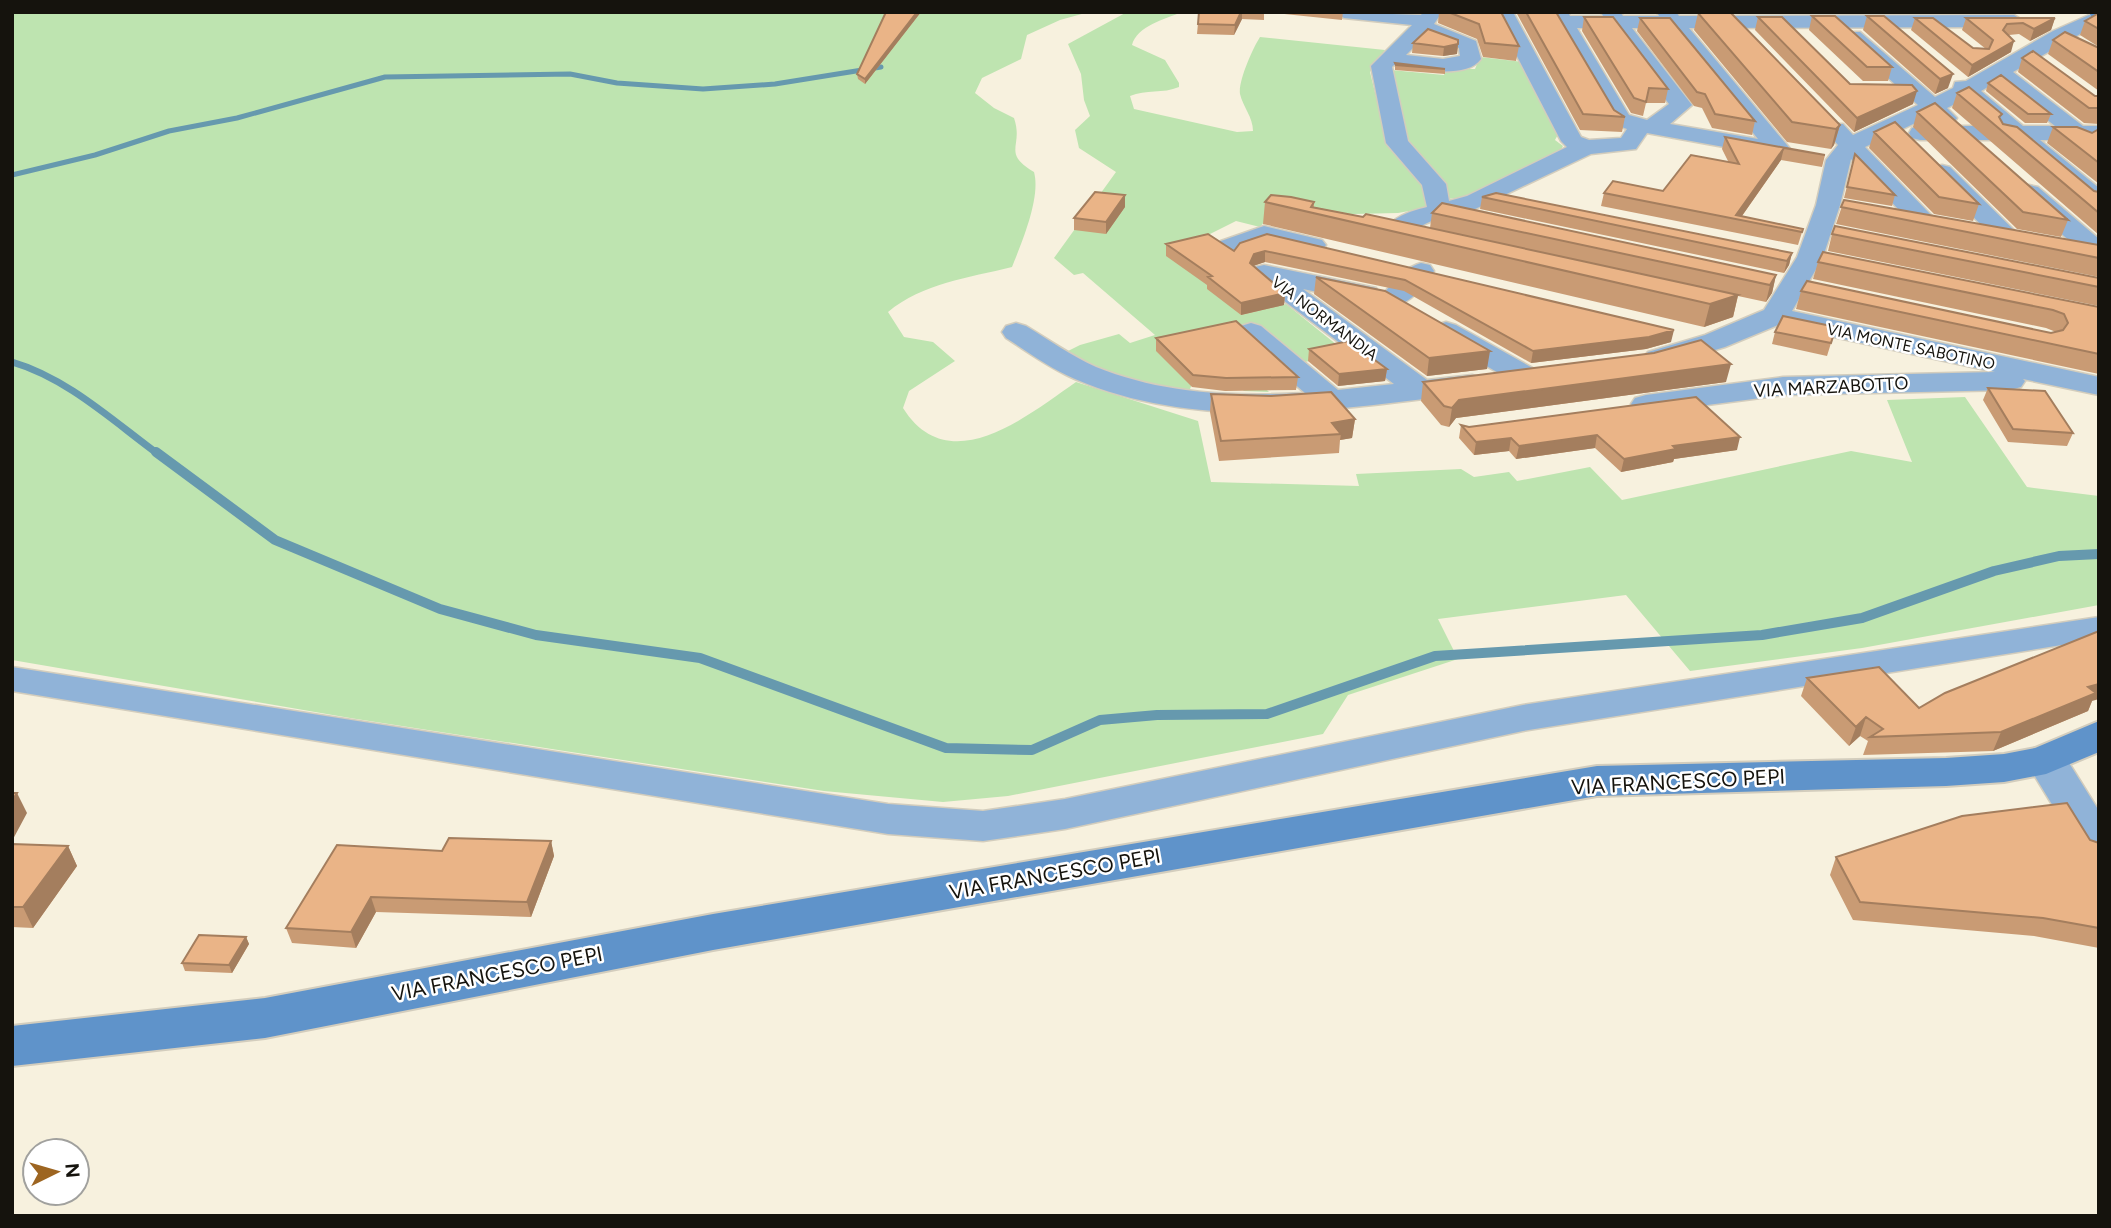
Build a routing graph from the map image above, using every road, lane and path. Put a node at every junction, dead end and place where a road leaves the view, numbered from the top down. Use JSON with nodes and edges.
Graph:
{"nodes":[{"id":1,"x":1344,"y":12,"type":"edge"},
{"id":2,"x":1561,"y":17,"type":"edge"},
{"id":3,"x":1614,"y":17,"type":"edge"},
{"id":4,"x":1670,"y":17,"type":"edge"},
{"id":5,"x":1728,"y":17,"type":"edge"},
{"id":6,"x":1781,"y":17,"type":"edge"},
{"id":7,"x":1832,"y":17,"type":"edge"},
{"id":8,"x":1880,"y":17,"type":"edge"},
{"id":9,"x":1930,"y":17,"type":"edge"},
{"id":10,"x":1978,"y":17,"type":"edge"},
{"id":11,"x":2096,"y":17,"type":"edge"},
{"id":12,"x":1499,"y":19,"type":"edge"},
{"id":13,"x":1426,"y":20,"type":"edge"},
{"id":14,"x":2047,"y":26,"type":"edge"},
{"id":15,"x":1906,"y":38,"type":"edge"},
{"id":16,"x":1957,"y":38,"type":"edge"},
{"id":17,"x":1803,"y":39,"type":"edge"},
{"id":18,"x":1750,"y":41,"type":"edge"},
{"id":19,"x":1389,"y":58,"type":"junction"},
{"id":20,"x":2041,"y":61,"type":"junction"},
{"id":21,"x":2000,"y":72,"type":"junction"},
{"id":22,"x":1946,"y":73,"type":"edge"},
{"id":23,"x":1879,"y":90,"type":"edge"},
{"id":24,"x":1967,"y":90,"type":"junction"},
{"id":25,"x":1923,"y":98,"type":"junction"},
{"id":26,"x":1823,"y":117,"type":"edge"},
{"id":27,"x":1647,"y":126,"type":"junction"},
{"id":28,"x":1962,"y":133,"type":"junction"},
{"id":29,"x":2018,"y":133,"type":"junction"},
{"id":30,"x":2088,"y":133,"type":"edge"},
{"id":31,"x":1853,"y":144,"type":"junction"},
{"id":32,"x":1586,"y":147,"type":"junction"},
{"id":33,"x":1779,"y":150,"type":"junction"},
{"id":34,"x":2099,"y":150,"type":"edge"},
{"id":35,"x":1994,"y":161,"type":"edge"},
{"id":36,"x":2015,"y":179,"type":"edge"},
{"id":37,"x":1491,"y":192,"type":"junction"},
{"id":38,"x":1527,"y":200,"type":"edge"},
{"id":39,"x":2099,"y":201,"type":"edge"},
{"id":40,"x":1828,"y":205,"type":"junction"},
{"id":41,"x":1855,"y":210,"type":"edge"},
{"id":42,"x":1443,"y":211,"type":"junction"},
{"id":43,"x":1883,"y":215,"type":"edge"},
{"id":44,"x":1506,"y":225,"type":"edge"},
{"id":45,"x":1944,"y":226,"type":"junction"},
{"id":46,"x":1368,"y":227,"type":"edge"},
{"id":47,"x":1820,"y":231,"type":"junction"},
{"id":48,"x":1395,"y":233,"type":"junction"},
{"id":49,"x":1846,"y":236,"type":"edge"},
{"id":50,"x":2008,"y":237,"type":"junction"},
{"id":51,"x":1429,"y":240,"type":"edge"},
{"id":52,"x":1783,"y":252,"type":"edge"},
{"id":53,"x":1342,"y":253,"type":"edge"},
{"id":54,"x":2099,"y":253,"type":"edge"},
{"id":55,"x":1824,"y":260,"type":"junction"},
{"id":56,"x":1264,"y":272,"type":"junction"},
{"id":57,"x":1447,"y":277,"type":"edge"},
{"id":58,"x":1766,"y":281,"type":"edge"},
{"id":59,"x":1806,"y":290,"type":"junction"},
{"id":60,"x":1735,"y":307,"type":"edge"},
{"id":61,"x":1411,"y":310,"type":"junction"},
{"id":62,"x":1775,"y":316,"type":"junction"},
{"id":63,"x":1662,"y":328,"type":"edge"},
{"id":64,"x":1016,"y":332,"type":"dead end"},
{"id":65,"x":1251,"y":332,"type":"edge"},
{"id":66,"x":1715,"y":341,"type":"junction"},
{"id":67,"x":1635,"y":362,"type":"edge"},
{"id":68,"x":2085,"y":383,"type":"edge"},
{"id":69,"x":1421,"y":390,"type":"junction"},
{"id":70,"x":1330,"y":399,"type":"junction"},
{"id":71,"x":1618,"y":408,"type":"edge"},
{"id":72,"x":2099,"y":628,"type":"edge"},
{"id":73,"x":12,"y":679,"type":"edge"},
{"id":74,"x":2099,"y":735,"type":"edge"},
{"id":75,"x":2046,"y":760,"type":"junction"},
{"id":76,"x":2099,"y":846,"type":"edge"},
{"id":77,"x":12,"y":1046,"type":"edge"}],
"edges":[{"from":1,"to":13,"type":"street"},
{"from":2,"to":3,"type":"street"},
{"from":2,"to":27,"type":"street"},
{"from":3,"to":4,"type":"street"},
{"from":3,"to":27,"type":"street"},
{"from":4,"to":5,"type":"street"},
{"from":4,"to":33,"type":"street"},
{"from":5,"to":6,"type":"street"},
{"from":5,"to":18,"type":"street"},
{"from":6,"to":7,"type":"street"},
{"from":6,"to":17,"type":"street"},
{"from":7,"to":8,"type":"street"},
{"from":7,"to":25,"type":"street"},
{"from":8,"to":9,"type":"street"},
{"from":8,"to":15,"type":"street"},
{"from":9,"to":10,"type":"street"},
{"from":9,"to":16,"type":"street"},
{"from":10,"to":14,"type":"street"},
{"from":10,"to":20,"type":"street"},
{"from":11,"to":14,"type":"street"},
{"from":12,"to":32,"type":"street"},
{"from":13,"to":19,"type":"street"},
{"from":13,"to":19,"type":"street"},
{"from":14,"to":20,"type":"street"},
{"from":19,"to":42,"type":"street"},
{"from":20,"to":21,"type":"street"},
{"from":21,"to":24,"type":"street"},
{"from":21,"to":30,"type":"street"},
{"from":22,"to":24,"type":"street"},
{"from":23,"to":25,"type":"street"},
{"from":24,"to":25,"type":"street"},
{"from":24,"to":29,"type":"street"},
{"from":25,"to":28,"type":"street"},
{"from":25,"to":31,"type":"street"},
{"from":26,"to":31,"type":"street"},
{"from":27,"to":32,"type":"street"},
{"from":27,"to":33,"type":"street"},
{"from":28,"to":29,"type":"street"},
{"from":28,"to":31,"type":"street"},
{"from":28,"to":35,"type":"street"},
{"from":29,"to":30,"type":"street"},
{"from":29,"to":39,"type":"street"},
{"from":30,"to":34,"type":"street"},
{"from":31,"to":33,"type":"street"},
{"from":31,"to":40,"type":"street"},
{"from":31,"to":45,"type":"street"},
{"from":31,"to":50,"type":"street"},
{"from":32,"to":37,"type":"street"},
{"from":36,"to":54,"type":"street"},
{"from":37,"to":38,"type":"street"},
{"from":37,"to":42,"type":"street"},
{"from":40,"to":41,"type":"street"},
{"from":40,"to":47,"type":"street"},
{"from":42,"to":44,"type":"street"},
{"from":42,"to":48,"type":"street"},
{"from":43,"to":45,"type":"street"},
{"from":45,"to":50,"type":"street"},
{"from":46,"to":48,"type":"street"},
{"from":47,"to":49,"type":"street"},
{"from":47,"to":55,"type":"street"},
{"from":48,"to":51,"type":"street"},
{"from":50,"to":54,"type":"street"},
{"from":52,"to":55,"type":"street"},
{"from":53,"to":56,"type":"street","name":"VIA NORMANDIA"},
{"from":55,"to":59,"type":"street"},
{"from":56,"to":61,"type":"street"},
{"from":56,"to":69,"type":"street","name":"VIA NORMANDIA"},
{"from":57,"to":61,"type":"street"},
{"from":58,"to":59,"type":"street"},
{"from":59,"to":62,"type":"street"},
{"from":60,"to":62,"type":"street","name":"VIA MONTE SABOTINO"},
{"from":61,"to":69,"type":"street"},
{"from":62,"to":66,"type":"street"},
{"from":62,"to":68,"type":"street","name":"VIA MONTE SABOTINO"},
{"from":63,"to":66,"type":"street"},
{"from":64,"to":70,"type":"street"},
{"from":65,"to":70,"type":"street"},
{"from":66,"to":67,"type":"street"},
{"from":68,"to":71,"type":"street","name":"VIA MARZABOTTO"},
{"from":69,"to":70,"type":"street"},
{"from":72,"to":73,"type":"street"},
{"from":74,"to":75,"type":"main road","name":"VIA FRANCESCO PEPI"},
{"from":75,"to":76,"type":"street"},
{"from":75,"to":77,"type":"main road","name":"VIA FRANCESCO PEPI"}]}
